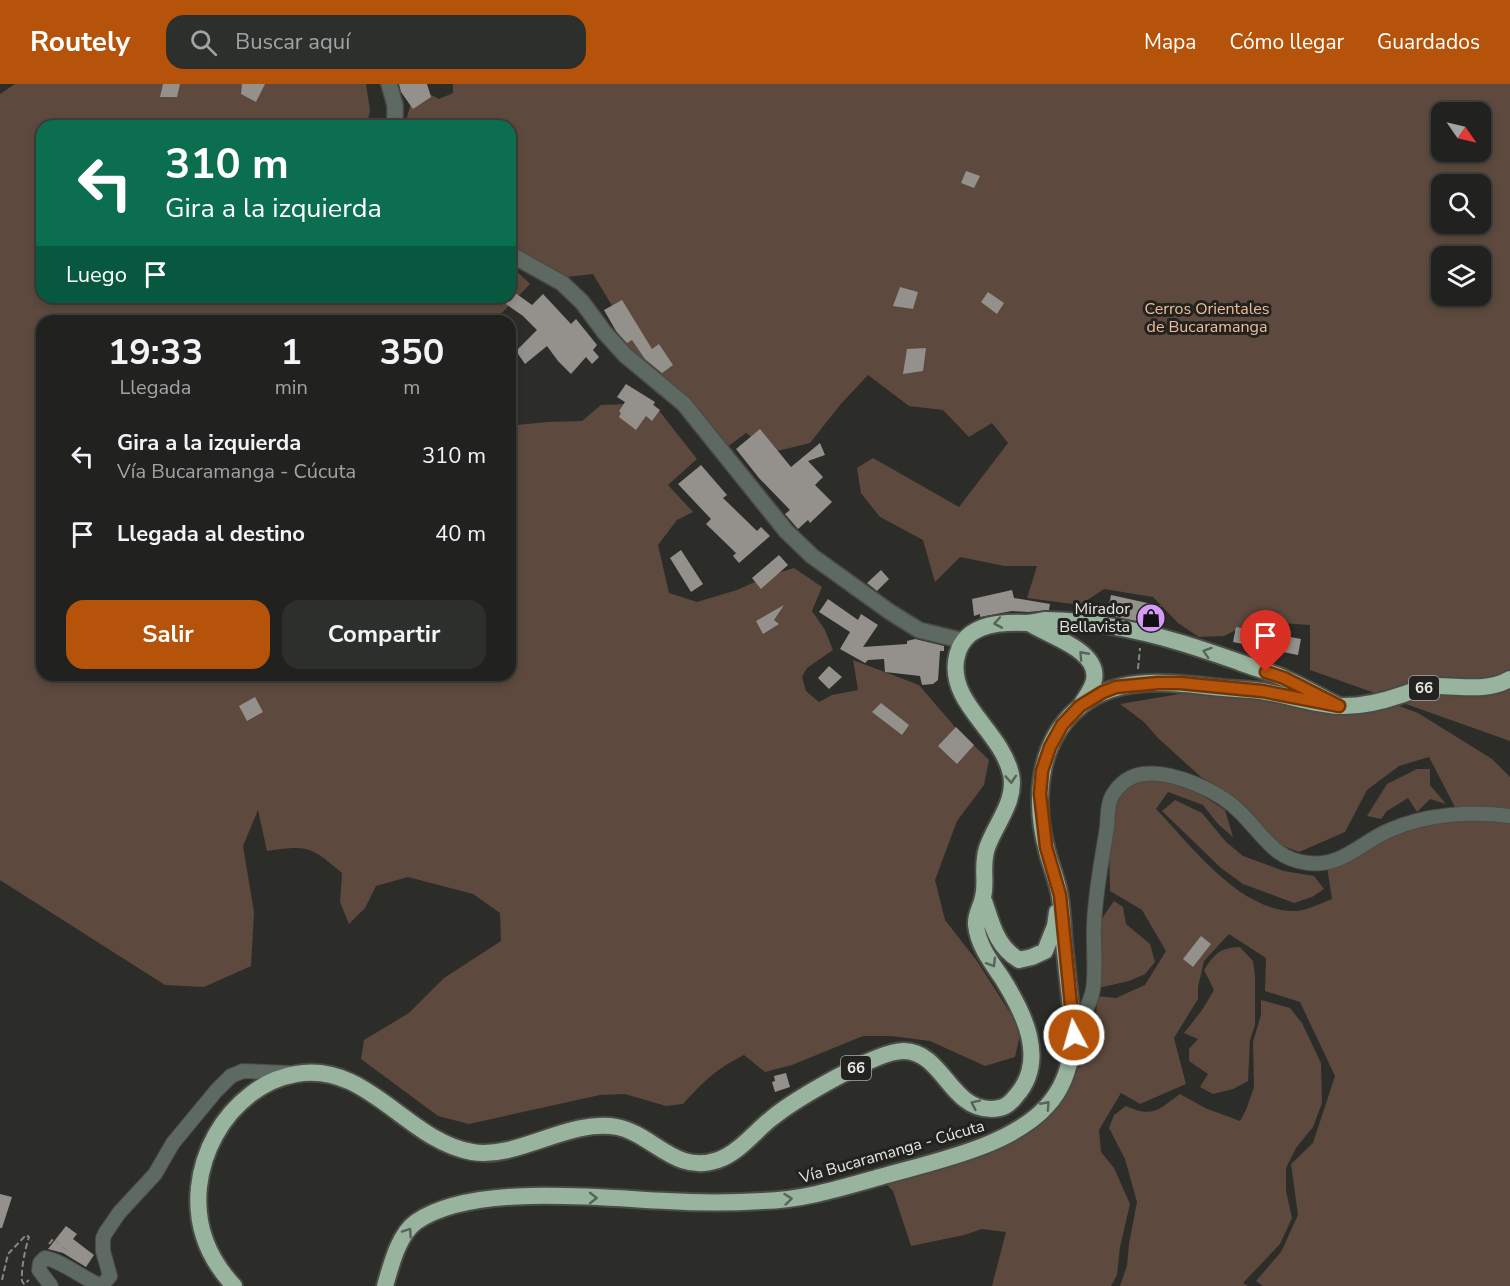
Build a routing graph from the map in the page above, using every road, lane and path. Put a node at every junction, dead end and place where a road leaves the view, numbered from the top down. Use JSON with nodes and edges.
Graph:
{"nodes":[{"id":1,"x":389,"y":84,"type":"edge"},
{"id":2,"x":394,"y":120,"type":"edge"},
{"id":3,"x":516,"y":257,"type":"edge"},
{"id":4,"x":1029,"y":623,"type":"junction"},
{"id":5,"x":1141,"y":633,"type":"junction"},
{"id":6,"x":964,"y":641,"type":"junction"},
{"id":7,"x":1510,"y":679,"type":"edge"},
{"id":8,"x":1136,"y":685,"type":"junction"},
{"id":9,"x":1080,"y":706,"type":"junction"},
{"id":10,"x":1339,"y":706,"type":"junction"},
{"id":11,"x":1510,"y":816,"type":"edge"},
{"id":12,"x":1060,"y":895,"type":"junction"},
{"id":13,"x":983,"y":897,"type":"junction"},
{"id":14,"x":1074,"y":1035,"type":"junction"},
{"id":15,"x":298,"y":1074,"type":"junction"},
{"id":16,"x":53,"y":1239,"type":"dead end"},
{"id":17,"x":49,"y":1245,"type":"dead end"},
{"id":18,"x":31,"y":1272,"type":"dead end"},
{"id":19,"x":2,"y":1280,"type":"dead end"},
{"id":20,"x":51,"y":1286,"type":"edge"},
{"id":21,"x":234,"y":1286,"type":"edge"},
{"id":22,"x":386,"y":1286,"type":"edge"}],
"edges":[{"from":1,"to":2,"type":"street"},
{"from":3,"to":6,"type":"street"},
{"from":4,"to":5,"type":"highway","number":"66"},
{"from":4,"to":6,"type":"highway","number":"66","one_way":true},
{"from":9,"to":4,"type":"highway","one_way":true},
{"from":5,"to":8,"type":"path"},
{"from":10,"to":5,"type":"highway","number":"66","one_way":true},
{"from":6,"to":13,"type":"highway","name":"Vía Bucaramanga - Cúcuta","number":"66","one_way":true},
{"from":7,"to":10,"type":"highway","number":"66"},
{"from":8,"to":9,"type":"highway","name":"Vía Bucaramanga - Cúcuta","number":"66"},
{"from":8,"to":10,"type":"highway","name":"Vía Bucaramanga - Cúcuta","number":"66"},
{"from":9,"to":12,"type":"highway","name":"Vía Bucaramanga - Cúcuta","number":"66"},
{"from":11,"to":14,"type":"street"},
{"from":12,"to":13,"type":"highway"},
{"from":12,"to":14,"type":"highway","name":"Vía Bucaramanga - Cúcuta","number":"66"},
{"from":13,"to":15,"type":"highway","name":"Vía Bucaramanga - Cúcuta","number":"66","one_way":true},
{"from":22,"to":14,"type":"highway","name":"Vía Bucaramanga - Cúcuta","number":"66","one_way":true},
{"from":15,"to":20,"type":"street"},
{"from":15,"to":21,"type":"highway","name":"Vía Bucaramanga - Cúcuta","number":"66"},
{"from":16,"to":17,"type":"path"},
{"from":18,"to":19,"type":"path"}]}
